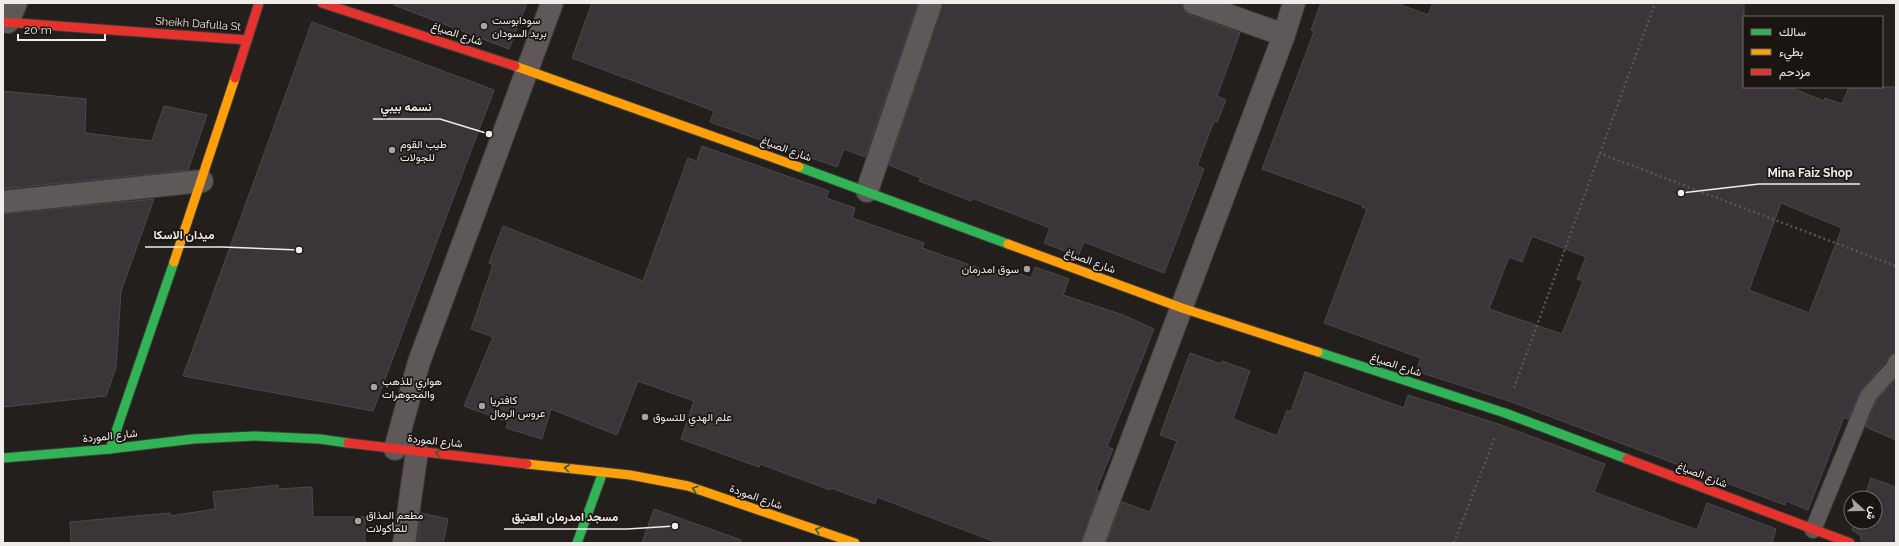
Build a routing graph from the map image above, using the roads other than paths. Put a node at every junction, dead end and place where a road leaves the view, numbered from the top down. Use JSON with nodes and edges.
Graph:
{"nodes":[{"id":1,"x":259,"y":3,"type":"edge"},
{"id":2,"x":322,"y":3,"type":"edge"},
{"id":3,"x":552,"y":3,"type":"edge"},
{"id":4,"x":931,"y":3,"type":"edge"},
{"id":5,"x":1194,"y":3,"type":"edge"},
{"id":6,"x":1294,"y":3,"type":"edge"},
{"id":7,"x":9,"y":16,"type":"edge"},
{"id":8,"x":1284,"y":35,"type":"junction"},
{"id":9,"x":247,"y":40,"type":"junction"},
{"id":10,"x":527,"y":70,"type":"junction"},
{"id":11,"x":202,"y":181,"type":"junction"},
{"id":12,"x":867,"y":191,"type":"junction"},
{"id":13,"x":3,"y":202,"type":"edge"},
{"id":14,"x":1182,"y":308,"type":"junction"},
{"id":15,"x":1896,"y":362,"type":"edge"},
{"id":16,"x":110,"y":449,"type":"junction"},
{"id":17,"x":395,"y":449,"type":"junction"},
{"id":18,"x":417,"y":451,"type":"junction"},
{"id":19,"x":3,"y":458,"type":"edge"},
{"id":20,"x":603,"y":472,"type":"junction"},
{"id":21,"x":1813,"y":530,"type":"junction"},
{"id":22,"x":404,"y":543,"type":"edge"},
{"id":23,"x":577,"y":543,"type":"edge"},
{"id":24,"x":855,"y":543,"type":"edge"},
{"id":25,"x":1093,"y":543,"type":"edge"},
{"id":26,"x":1849,"y":543,"type":"edge"}],
"edges":[{"from":1,"to":9,"type":"street"},
{"from":2,"to":10,"type":"street","name":"شارع الصياغ"},
{"from":3,"to":10,"type":"street"},
{"from":4,"to":12,"type":"street"},
{"from":5,"to":8,"type":"street"},
{"from":6,"to":8,"type":"street"},
{"from":7,"to":9,"type":"street","name":"Sheikh Dafulla St"},
{"from":8,"to":14,"type":"street"},
{"from":9,"to":11,"type":"street"},
{"from":10,"to":12,"type":"street","name":"شارع الصياغ"},
{"from":10,"to":17,"type":"street"},
{"from":11,"to":13,"type":"street"},
{"from":11,"to":16,"type":"street"},
{"from":12,"to":14,"type":"street","name":"شارع الصياغ"},
{"from":14,"to":21,"type":"street","name":"شارع الصياغ"},
{"from":14,"to":25,"type":"street"},
{"from":15,"to":21,"type":"lane"},
{"from":16,"to":17,"type":"street","name":"شارع الموردة"},
{"from":16,"to":19,"type":"street","name":"شارع الموردة"},
{"from":17,"to":18,"type":"street","name":"شارع الموردة"},
{"from":20,"to":18,"type":"street","name":"شارع الموردة","one_way":true},
{"from":18,"to":22,"type":"street"},
{"from":20,"to":23,"type":"street"},
{"from":24,"to":20,"type":"street","name":"شارع الموردة","one_way":true},
{"from":21,"to":26,"type":"street","name":"شارع الصياغ"}]}
